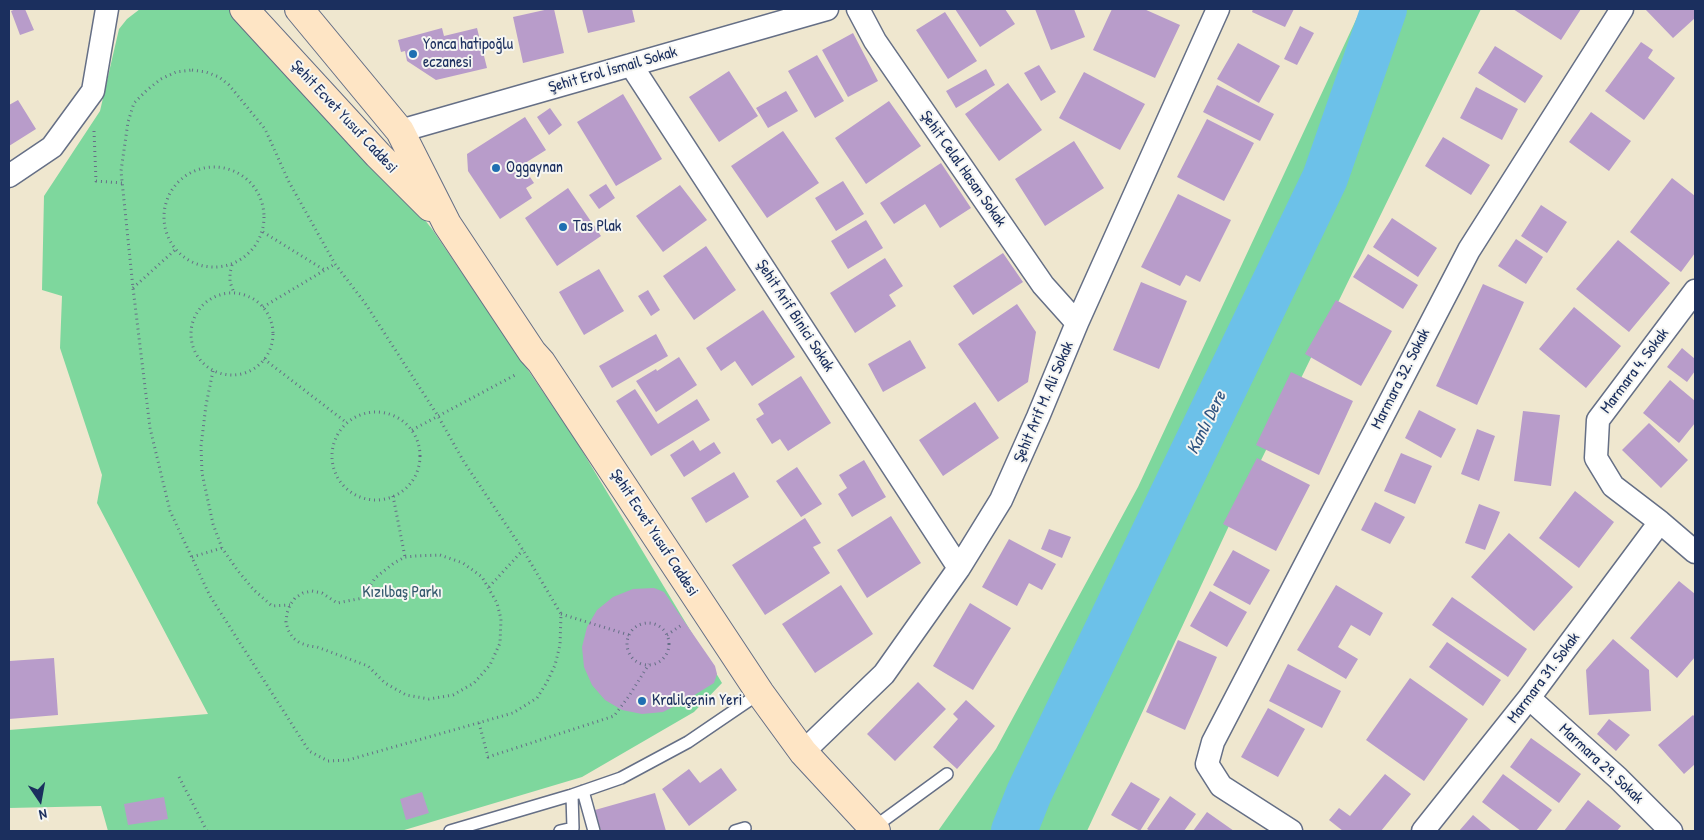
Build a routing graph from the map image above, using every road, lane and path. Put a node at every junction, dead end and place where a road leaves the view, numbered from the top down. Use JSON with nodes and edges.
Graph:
{"nodes":[{"id":1,"x":109,"y":9,"type":"edge"},
{"id":2,"x":244,"y":9,"type":"edge"},
{"id":3,"x":299,"y":9,"type":"edge"},
{"id":4,"x":827,"y":9,"type":"edge"},
{"id":5,"x":858,"y":9,"type":"edge"},
{"id":6,"x":1218,"y":9,"type":"edge"},
{"id":7,"x":1622,"y":9,"type":"edge"},
{"id":8,"x":631,"y":65,"type":"junction"},
{"id":9,"x":93,"y":91,"type":"junction"},
{"id":10,"x":400,"y":131,"type":"junction"},
{"id":11,"x":9,"y":176,"type":"edge"},
{"id":12,"x":122,"y":183,"type":"junction"},
{"id":13,"x":447,"y":224,"type":"junction"},
{"id":14,"x":263,"y":232,"type":"junction"},
{"id":15,"x":176,"y":249,"type":"junction"},
{"id":16,"x":335,"y":264,"type":"junction"},
{"id":17,"x":232,"y":265,"type":"junction"},
{"id":18,"x":326,"y":271,"type":"junction"},
{"id":19,"x":133,"y":288,"type":"junction"},
{"id":20,"x":1695,"y":291,"type":"edge"},
{"id":21,"x":234,"y":293,"type":"junction"},
{"id":22,"x":264,"y":307,"type":"junction"},
{"id":23,"x":1077,"y":323,"type":"junction"},
{"id":24,"x":264,"y":359,"type":"junction"},
{"id":25,"x":541,"y":362,"type":"junction"},
{"id":26,"x":213,"y":371,"type":"junction"},
{"id":27,"x":438,"y":416,"type":"junction"},
{"id":28,"x":347,"y":423,"type":"junction"},
{"id":29,"x":412,"y":430,"type":"junction"},
{"id":30,"x":393,"y":496,"type":"junction"},
{"id":31,"x":1660,"y":522,"type":"junction"},
{"id":32,"x":222,"y":548,"type":"junction"},
{"id":33,"x":523,"y":550,"type":"junction"},
{"id":34,"x":1695,"y":552,"type":"edge"},
{"id":35,"x":192,"y":557,"type":"junction"},
{"id":36,"x":405,"y":557,"type":"junction"},
{"id":37,"x":959,"y":568,"type":"junction"},
{"id":38,"x":489,"y":587,"type":"junction"},
{"id":39,"x":290,"y":605,"type":"junction"},
{"id":40,"x":561,"y":614,"type":"junction"},
{"id":41,"x":629,"y":635,"type":"junction"},
{"id":42,"x":649,"y":664,"type":"junction"},
{"id":43,"x":760,"y":693,"type":"junction"},
{"id":44,"x":1529,"y":698,"type":"junction"},
{"id":45,"x":479,"y":723,"type":"junction"},
{"id":46,"x":803,"y":752,"type":"junction"},
{"id":47,"x":947,"y":774,"type":"dead end"},
{"id":48,"x":179,"y":777,"type":"dead end"},
{"id":49,"x":578,"y":793,"type":"junction"},
{"id":50,"x":874,"y":830,"type":"edge"},
{"id":51,"x":207,"y":831,"type":"edge"},
{"id":52,"x":450,"y":831,"type":"edge"},
{"id":53,"x":560,"y":831,"type":"edge"},
{"id":54,"x":594,"y":831,"type":"edge"},
{"id":55,"x":1291,"y":831,"type":"edge"},
{"id":56,"x":1423,"y":831,"type":"edge"},
{"id":57,"x":1671,"y":831,"type":"edge"}],
"edges":[{"from":1,"to":9,"type":"street"},
{"from":2,"to":13,"type":"main road","name":"Şehit Ecvet Yusuf Caddesi"},
{"from":3,"to":10,"type":"main road","name":"Şehit Ecvet Yusuf Caddesi"},
{"from":4,"to":8,"type":"street","name":"Şehit Erol İsmail Sokak"},
{"from":5,"to":23,"type":"street","name":"Şehit Celal Hasan Sokak"},
{"from":6,"to":23,"type":"street","name":"Şehit Arif M. Ali Sokak"},
{"from":7,"to":55,"type":"street","name":"Marmara 32. Sokak"},
{"from":8,"to":10,"type":"street","name":"Şehit Erol İsmail Sokak"},
{"from":8,"to":37,"type":"street","name":"Şehit Arif Binici Sokak"},
{"from":9,"to":11,"type":"street"},
{"from":9,"to":12,"type":"path"},
{"from":10,"to":13,"type":"main road","name":"Şehit Ecvet Yusuf Caddesi"},
{"from":12,"to":16,"type":"path"},
{"from":12,"to":19,"type":"path"},
{"from":13,"to":25,"type":"main road","name":"Şehit Ecvet Yusuf Caddesi"},
{"from":14,"to":15,"type":"path"},
{"from":14,"to":17,"type":"path"},
{"from":14,"to":18,"type":"path"},
{"from":15,"to":17,"type":"path"},
{"from":15,"to":19,"type":"path"},
{"from":16,"to":18,"type":"path"},
{"from":16,"to":27,"type":"path"},
{"from":17,"to":21,"type":"path"},
{"from":18,"to":22,"type":"path"},
{"from":19,"to":35,"type":"path"},
{"from":20,"to":31,"type":"street","name":"Marmara 4. Sokak"},
{"from":21,"to":22,"type":"path"},
{"from":21,"to":26,"type":"path"},
{"from":22,"to":24,"type":"path"},
{"from":23,"to":37,"type":"street","name":"Şehit Arif M. Ali Sokak"},
{"from":24,"to":26,"type":"path"},
{"from":24,"to":28,"type":"path"},
{"from":25,"to":27,"type":"path"},
{"from":25,"to":43,"type":"main road","name":"Şehit Ecvet Yusuf Caddesi"},
{"from":26,"to":32,"type":"path"},
{"from":27,"to":29,"type":"path"},
{"from":27,"to":33,"type":"path"},
{"from":28,"to":29,"type":"path"},
{"from":28,"to":30,"type":"path"},
{"from":29,"to":30,"type":"path"},
{"from":30,"to":36,"type":"path"},
{"from":31,"to":34,"type":"street"},
{"from":31,"to":44,"type":"street","name":"Marmara 31. Sokak"},
{"from":32,"to":35,"type":"path"},
{"from":32,"to":39,"type":"path"},
{"from":33,"to":38,"type":"path"},
{"from":33,"to":40,"type":"path"},
{"from":35,"to":45,"type":"path"},
{"from":36,"to":38,"type":"path"},
{"from":36,"to":39,"type":"path"},
{"from":37,"to":46,"type":"street","name":"Şehit Arif M. Ali Sokak"},
{"from":38,"to":39,"type":"path"},
{"from":40,"to":41,"type":"path"},
{"from":40,"to":45,"type":"path"},
{"from":41,"to":42,"type":"path"},
{"from":41,"to":42,"type":"path"},
{"from":42,"to":45,"type":"path"},
{"from":43,"to":46,"type":"main road","name":"Şehit Ecvet Yusuf Caddesi"},
{"from":43,"to":49,"type":"lane"},
{"from":44,"to":56,"type":"street","name":"Marmara 31. Sokak"},
{"from":44,"to":57,"type":"street","name":"Marmara 29. Sokak"},
{"from":46,"to":50,"type":"main road","name":"Şehit Ecvet Yusuf Caddesi"},
{"from":47,"to":50,"type":"lane"},
{"from":48,"to":51,"type":"path"},
{"from":49,"to":52,"type":"lane"},
{"from":49,"to":53,"type":"lane"},
{"from":49,"to":54,"type":"lane"}]}
